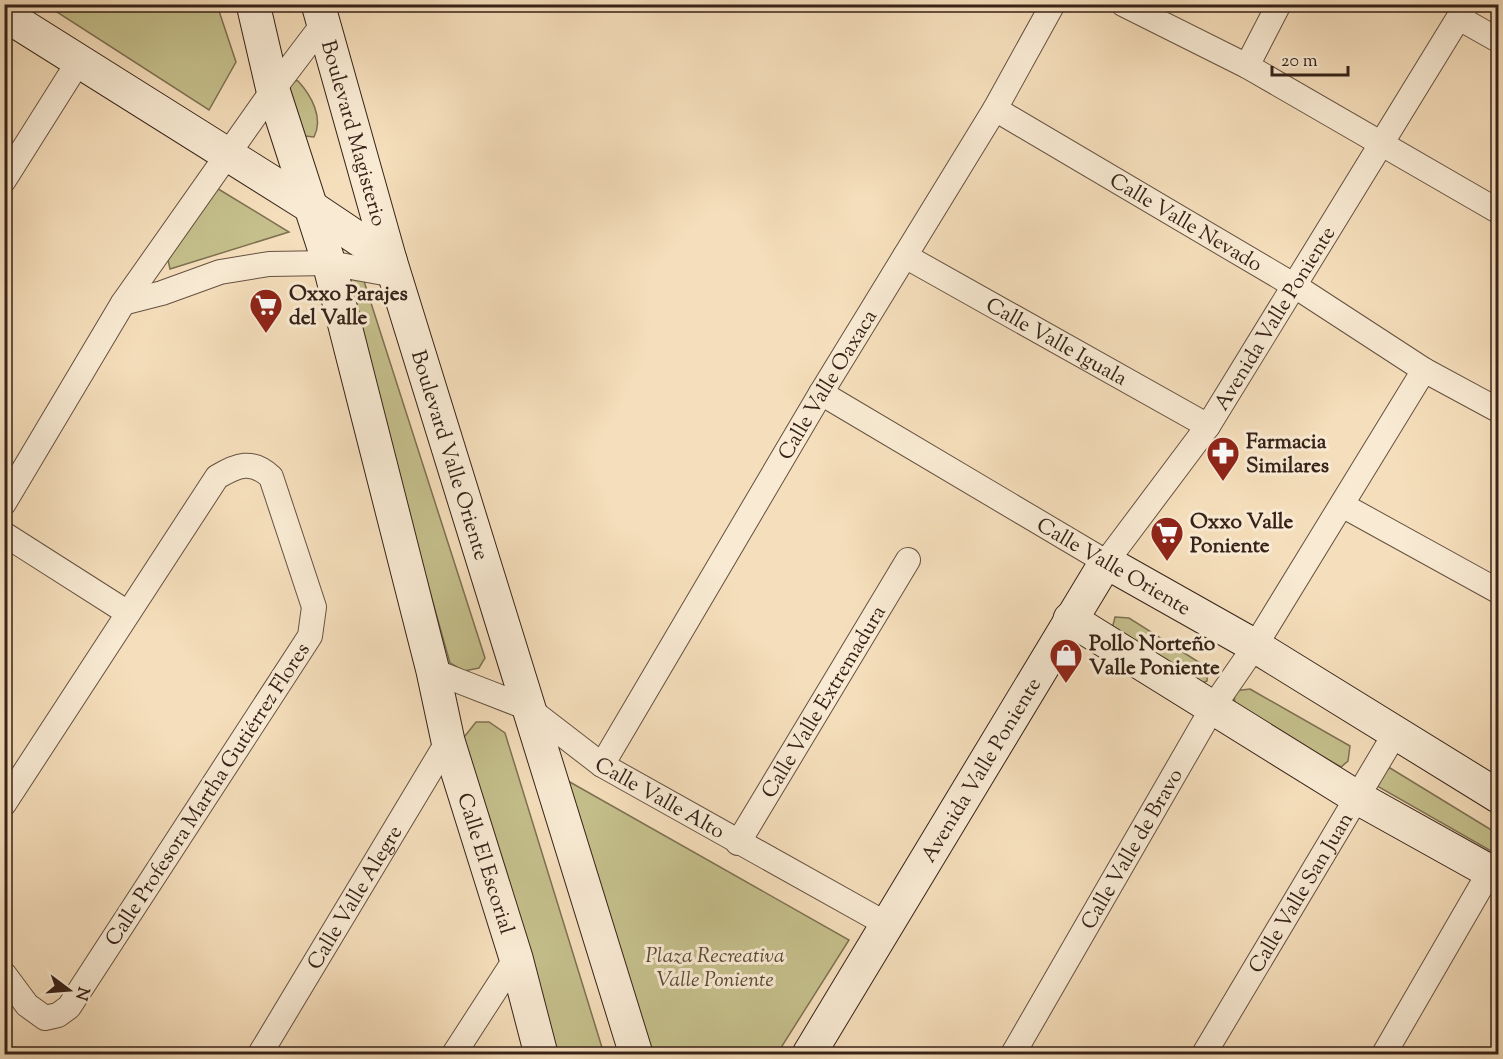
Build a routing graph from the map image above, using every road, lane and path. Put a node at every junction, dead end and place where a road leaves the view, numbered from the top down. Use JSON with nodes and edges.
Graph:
{"nodes":[{"id":1,"x":253,"y":4,"type":"edge"},
{"id":2,"x":1053,"y":4,"type":"edge"},
{"id":3,"x":1123,"y":4,"type":"edge"},
{"id":4,"x":1279,"y":4,"type":"edge"},
{"id":5,"x":1463,"y":11,"type":"edge"},
{"id":6,"x":4,"y":14,"type":"edge"},
{"id":7,"x":321,"y":14,"type":"edge"},
{"id":8,"x":1498,"y":40,"type":"edge"},
{"id":9,"x":79,"y":61,"type":"junction"},
{"id":10,"x":1247,"y":66,"type":"junction"},
{"id":11,"x":273,"y":90,"type":"junction"},
{"id":12,"x":995,"y":109,"type":"junction"},
{"id":13,"x":1379,"y":143,"type":"junction"},
{"id":14,"x":226,"y":154,"type":"junction"},
{"id":15,"x":4,"y":180,"type":"edge"},
{"id":16,"x":308,"y":205,"type":"junction"},
{"id":17,"x":1498,"y":211,"type":"edge"},
{"id":18,"x":905,"y":256,"type":"junction"},
{"id":19,"x":329,"y":264,"type":"junction"},
{"id":20,"x":392,"y":268,"type":"junction"},
{"id":21,"x":1295,"y":286,"type":"junction"},
{"id":22,"x":123,"y":303,"type":"junction"},
{"id":23,"x":1424,"y":370,"type":"junction"},
{"id":24,"x":821,"y":393,"type":"junction"},
{"id":25,"x":1498,"y":410,"type":"edge"},
{"id":26,"x":1208,"y":426,"type":"junction"},
{"id":27,"x":4,"y":503,"type":"edge"},
{"id":28,"x":1342,"y":505,"type":"junction"},
{"id":29,"x":4,"y":534,"type":"edge"},
{"id":30,"x":908,"y":560,"type":"dead end"},
{"id":31,"x":1106,"y":562,"type":"junction"},
{"id":32,"x":1498,"y":591,"type":"edge"},
{"id":33,"x":128,"y":613,"type":"junction"},
{"id":34,"x":1070,"y":619,"type":"junction"},
{"id":35,"x":1255,"y":646,"type":"junction"},
{"id":36,"x":433,"y":671,"type":"junction"},
{"id":37,"x":1213,"y":707,"type":"junction"},
{"id":38,"x":528,"y":708,"type":"junction"},
{"id":39,"x":1396,"y":732,"type":"junction"},
{"id":40,"x":448,"y":741,"type":"junction"},
{"id":41,"x":602,"y":765,"type":"junction"},
{"id":42,"x":1498,"y":796,"type":"edge"},
{"id":43,"x":1358,"y":798,"type":"junction"},
{"id":44,"x":4,"y":804,"type":"edge"},
{"id":45,"x":738,"y":843,"type":"junction"},
{"id":46,"x":1494,"y":874,"type":"edge"},
{"id":47,"x":888,"y":925,"type":"junction"},
{"id":48,"x":516,"y":958,"type":"junction"},
{"id":49,"x":4,"y":974,"type":"edge"},
{"id":50,"x":260,"y":1054,"type":"edge"},
{"id":51,"x":454,"y":1054,"type":"edge"},
{"id":52,"x":541,"y":1054,"type":"edge"},
{"id":53,"x":636,"y":1054,"type":"edge"},
{"id":54,"x":809,"y":1054,"type":"edge"},
{"id":55,"x":1013,"y":1054,"type":"edge"},
{"id":56,"x":1204,"y":1054,"type":"edge"},
{"id":57,"x":1384,"y":1054,"type":"edge"}],
"edges":[{"from":1,"to":11,"type":"street"},
{"from":2,"to":12,"type":"street","name":"Calle Valle Oaxaca"},
{"from":3,"to":10,"type":"street"},
{"from":4,"to":10,"type":"street"},
{"from":5,"to":8,"type":"street"},
{"from":5,"to":13,"type":"street","name":"Avenida Valle Poniente"},
{"from":6,"to":9,"type":"street"},
{"from":7,"to":11,"type":"street"},
{"from":7,"to":20,"type":"street","name":"Boulevard Magisterio"},
{"from":9,"to":14,"type":"street"},
{"from":9,"to":15,"type":"street"},
{"from":10,"to":13,"type":"street"},
{"from":11,"to":14,"type":"street"},
{"from":11,"to":16,"type":"street"},
{"from":12,"to":18,"type":"street","name":"Calle Valle Oaxaca"},
{"from":12,"to":21,"type":"street","name":"Calle Valle Nevado"},
{"from":13,"to":17,"type":"street"},
{"from":13,"to":21,"type":"street","name":"Avenida Valle Poniente"},
{"from":14,"to":16,"type":"street"},
{"from":14,"to":22,"type":"street"},
{"from":16,"to":19,"type":"street"},
{"from":16,"to":20,"type":"street"},
{"from":18,"to":24,"type":"street","name":"Calle Valle Oaxaca"},
{"from":18,"to":26,"type":"street","name":"Calle Valle Iguala"},
{"from":19,"to":20,"type":"street"},
{"from":19,"to":22,"type":"street"},
{"from":19,"to":36,"type":"street"},
{"from":20,"to":38,"type":"street","name":"Boulevard Valle Oriente"},
{"from":21,"to":23,"type":"street","name":"Calle Valle Nevado"},
{"from":21,"to":26,"type":"street","name":"Avenida Valle Poniente"},
{"from":22,"to":27,"type":"street"},
{"from":23,"to":25,"type":"street","name":"Calle Valle Nevado"},
{"from":23,"to":28,"type":"street","name":"Calle Valle de Bravo"},
{"from":24,"to":31,"type":"street","name":"Calle Valle Oriente"},
{"from":24,"to":41,"type":"street","name":"Calle Valle Oaxaca"},
{"from":26,"to":31,"type":"street","name":"Avenida Valle Poniente"},
{"from":28,"to":32,"type":"street"},
{"from":28,"to":35,"type":"street","name":"Calle Valle de Bravo"},
{"from":29,"to":33,"type":"street"},
{"from":30,"to":45,"type":"street","name":"Calle Valle Extremadura"},
{"from":31,"to":34,"type":"street","name":"Avenida Valle Poniente"},
{"from":31,"to":35,"type":"street","name":"Calle Valle Oriente"},
{"from":33,"to":44,"type":"street","name":"Calle Profesora Martha Gutiérrez Flores"},
{"from":33,"to":49,"type":"street","name":"Calle Profesora Martha Gutiérrez Flores"},
{"from":34,"to":37,"type":"street"},
{"from":34,"to":47,"type":"street","name":"Avenida Valle Poniente"},
{"from":35,"to":37,"type":"street","name":"Calle Valle de Bravo"},
{"from":35,"to":39,"type":"street","name":"Calle Valle Oriente"},
{"from":36,"to":38,"type":"street","name":"Calle Valle Alto"},
{"from":36,"to":40,"type":"street","name":"Calle El Escorial"},
{"from":37,"to":43,"type":"street"},
{"from":37,"to":55,"type":"street","name":"Calle Valle de Bravo"},
{"from":38,"to":41,"type":"street","name":"Calle Valle Alto"},
{"from":38,"to":53,"type":"street"},
{"from":39,"to":42,"type":"street","name":"Calle Valle Oriente"},
{"from":39,"to":43,"type":"street","name":"Calle Valle San Juan"},
{"from":40,"to":48,"type":"street","name":"Calle El Escorial"},
{"from":40,"to":50,"type":"street","name":"Calle Valle Alegre"},
{"from":41,"to":45,"type":"street","name":"Calle Valle Alto"},
{"from":43,"to":46,"type":"street"},
{"from":43,"to":56,"type":"street","name":"Calle Valle San Juan"},
{"from":45,"to":47,"type":"street","name":"Calle Valle Alto"},
{"from":46,"to":57,"type":"street"},
{"from":47,"to":54,"type":"street","name":"Avenida Valle Poniente"},
{"from":48,"to":51,"type":"street"},
{"from":48,"to":52,"type":"street","name":"Calle El Escorial"}]}
